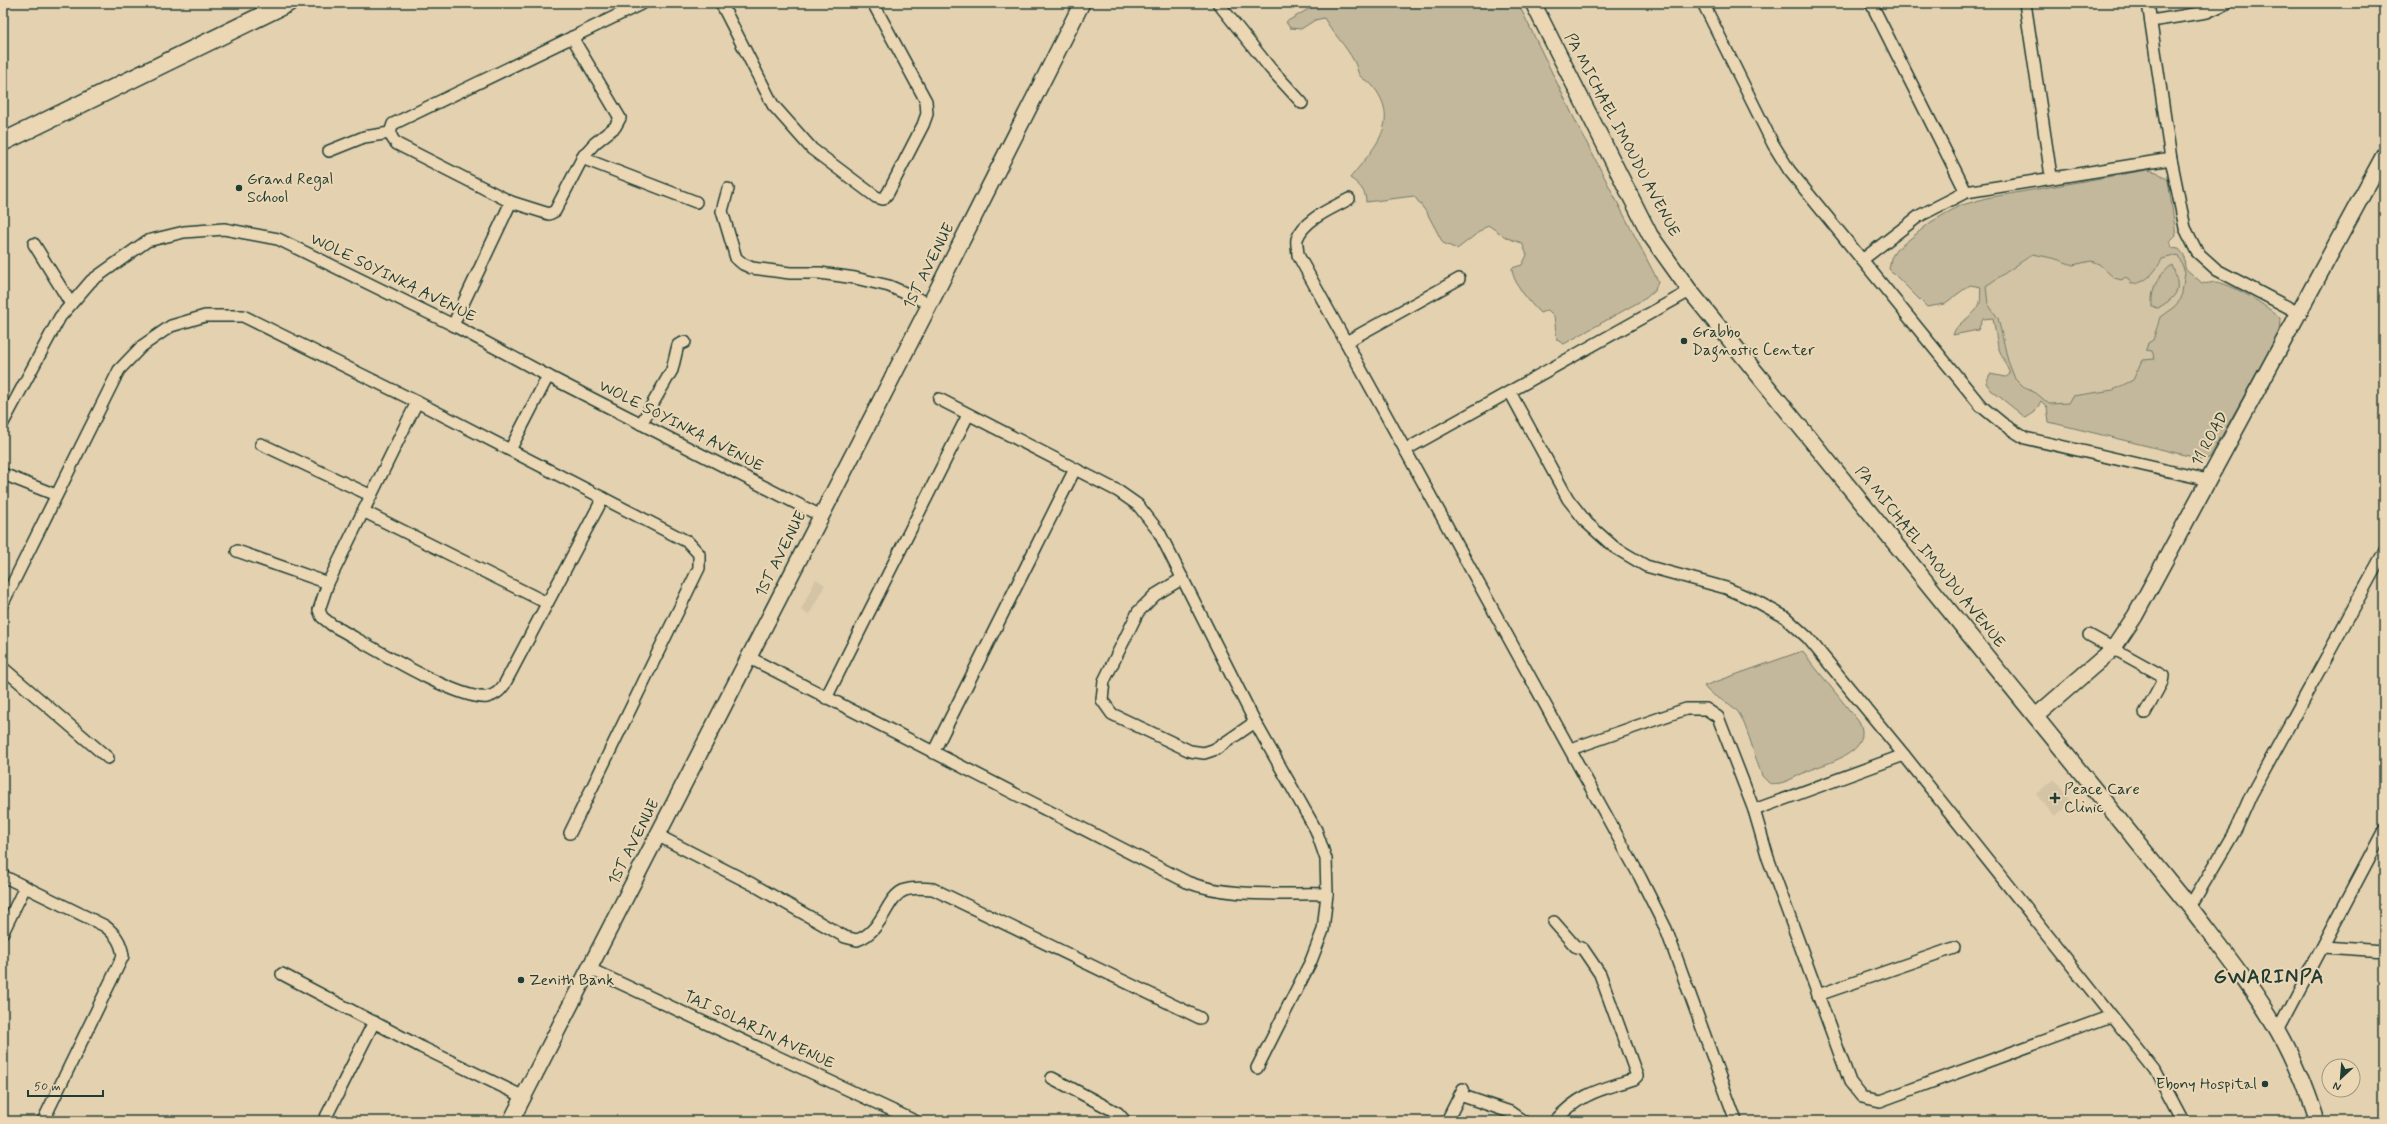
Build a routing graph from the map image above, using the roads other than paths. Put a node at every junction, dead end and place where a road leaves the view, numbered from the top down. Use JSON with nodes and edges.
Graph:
{"nodes":[{"id":1,"x":288,"y":3,"type":"edge"},
{"id":2,"x":643,"y":3,"type":"edge"},
{"id":3,"x":721,"y":3,"type":"edge"},
{"id":4,"x":873,"y":3,"type":"edge"},
{"id":5,"x":1082,"y":3,"type":"edge"},
{"id":6,"x":1218,"y":3,"type":"edge"},
{"id":7,"x":1533,"y":3,"type":"edge"},
{"id":8,"x":1703,"y":3,"type":"edge"},
{"id":9,"x":1871,"y":3,"type":"edge"},
{"id":10,"x":2025,"y":3,"type":"edge"},
{"id":11,"x":2148,"y":3,"type":"edge"},
{"id":12,"x":2227,"y":3,"type":"edge"},
{"id":13,"x":2151,"y":21,"type":"junction"},
{"id":14,"x":572,"y":37,"type":"junction"},
{"id":15,"x":1302,"y":103,"type":"dead end"},
{"id":16,"x":390,"y":133,"type":"junction"},
{"id":17,"x":3,"y":142,"type":"edge"},
{"id":18,"x":329,"y":151,"type":"dead end"},
{"id":19,"x":2384,"y":155,"type":"edge"},
{"id":20,"x":582,"y":158,"type":"junction"},
{"id":21,"x":2171,"y":159,"type":"junction"},
{"id":22,"x":2051,"y":176,"type":"junction"},
{"id":23,"x":728,"y":189,"type":"dead end"},
{"id":24,"x":1966,"y":192,"type":"junction"},
{"id":25,"x":1349,"y":199,"type":"dead end"},
{"id":26,"x":511,"y":202,"type":"junction"},
{"id":27,"x":696,"y":202,"type":"dead end"},
{"id":28,"x":34,"y":244,"type":"dead end"},
{"id":29,"x":1862,"y":260,"type":"junction"},
{"id":30,"x":1459,"y":279,"type":"dead end"},
{"id":31,"x":1690,"y":291,"type":"junction"},
{"id":32,"x":71,"y":304,"type":"junction"},
{"id":33,"x":930,"y":304,"type":"junction"},
{"id":34,"x":2299,"y":313,"type":"junction"},
{"id":35,"x":453,"y":325,"type":"junction"},
{"id":36,"x":685,"y":342,"type":"dead end"},
{"id":37,"x":1346,"y":342,"type":"junction"},
{"id":38,"x":548,"y":376,"type":"junction"},
{"id":39,"x":1510,"y":392,"type":"junction"},
{"id":40,"x":939,"y":399,"type":"dead end"},
{"id":41,"x":417,"y":402,"type":"junction"},
{"id":42,"x":968,"y":415,"type":"junction"},
{"id":43,"x":3,"y":423,"type":"edge"},
{"id":44,"x":641,"y":424,"type":"junction"},
{"id":45,"x":261,"y":444,"type":"dead end"},
{"id":46,"x":510,"y":450,"type":"junction"},
{"id":47,"x":1406,"y":450,"type":"junction"},
{"id":48,"x":1075,"y":469,"type":"junction"},
{"id":49,"x":3,"y":474,"type":"edge"},
{"id":50,"x":2208,"y":480,"type":"junction"},
{"id":51,"x":56,"y":495,"type":"junction"},
{"id":52,"x":370,"y":496,"type":"junction"},
{"id":53,"x":603,"y":498,"type":"junction"},
{"id":54,"x":362,"y":511,"type":"junction"},
{"id":55,"x":821,"y":516,"type":"junction"},
{"id":56,"x":237,"y":551,"type":"dead end"},
{"id":57,"x":2384,"y":552,"type":"edge"},
{"id":58,"x":1183,"y":578,"type":"junction"},
{"id":59,"x":328,"y":583,"type":"junction"},
{"id":60,"x":3,"y":603,"type":"edge"},
{"id":61,"x":547,"y":603,"type":"junction"},
{"id":62,"x":2089,"y":635,"type":"dead end"},
{"id":63,"x":2113,"y":649,"type":"junction"},
{"id":64,"x":748,"y":657,"type":"junction"},
{"id":65,"x":3,"y":668,"type":"edge"},
{"id":66,"x":826,"y":698,"type":"junction"},
{"id":67,"x":2145,"y":713,"type":"dead end"},
{"id":68,"x":2036,"y":716,"type":"junction"},
{"id":69,"x":1255,"y":722,"type":"junction"},
{"id":70,"x":1571,"y":749,"type":"junction"},
{"id":71,"x":933,"y":753,"type":"junction"},
{"id":72,"x":1904,"y":755,"type":"junction"},
{"id":73,"x":108,"y":758,"type":"dead end"},
{"id":74,"x":1754,"y":810,"type":"junction"},
{"id":75,"x":2384,"y":830,"type":"edge"},
{"id":76,"x":570,"y":833,"type":"dead end"},
{"id":77,"x":657,"y":835,"type":"junction"},
{"id":78,"x":3,"y":876,"type":"edge"},
{"id":79,"x":25,"y":886,"type":"junction"},
{"id":80,"x":1327,"y":894,"type":"junction"},
{"id":81,"x":2190,"y":907,"type":"junction"},
{"id":82,"x":1554,"y":922,"type":"dead end"},
{"id":83,"x":3,"y":932,"type":"edge"},
{"id":84,"x":2323,"y":947,"type":"junction"},
{"id":85,"x":1954,"y":948,"type":"dead end"},
{"id":86,"x":2384,"y":951,"type":"edge"},
{"id":87,"x":590,"y":969,"type":"junction"},
{"id":88,"x":282,"y":974,"type":"dead end"},
{"id":89,"x":1818,"y":995,"type":"junction"},
{"id":90,"x":2111,"y":1016,"type":"junction"},
{"id":91,"x":1200,"y":1018,"type":"dead end"},
{"id":92,"x":374,"y":1022,"type":"junction"},
{"id":93,"x":2278,"y":1031,"type":"junction"},
{"id":94,"x":1257,"y":1068,"type":"dead end"},
{"id":95,"x":1052,"y":1078,"type":"dead end"},
{"id":96,"x":524,"y":1097,"type":"junction"},
{"id":97,"x":43,"y":1121,"type":"edge"},
{"id":98,"x":324,"y":1121,"type":"edge"},
{"id":99,"x":511,"y":1121,"type":"edge"},
{"id":100,"x":915,"y":1121,"type":"edge"},
{"id":101,"x":1126,"y":1121,"type":"edge"},
{"id":102,"x":1447,"y":1121,"type":"edge"},
{"id":103,"x":1523,"y":1121,"type":"edge"},
{"id":104,"x":1555,"y":1121,"type":"edge"},
{"id":105,"x":1736,"y":1121,"type":"edge"},
{"id":106,"x":2182,"y":1121,"type":"edge"},
{"id":107,"x":2316,"y":1121,"type":"edge"}],
"edges":[{"from":1,"to":17,"type":"main road"},
{"from":2,"to":14,"type":"street"},
{"from":3,"to":4,"type":"street"},
{"from":5,"to":33,"type":"street","name":"1ST AVENUE"},
{"from":6,"to":15,"type":"street"},
{"from":7,"to":31,"type":"street","name":"PA MICHAEL IMOUDU AVENUE"},
{"from":8,"to":29,"type":"street"},
{"from":9,"to":24,"type":"street"},
{"from":10,"to":22,"type":"street"},
{"from":11,"to":13,"type":"street"},
{"from":12,"to":13,"type":"street"},
{"from":13,"to":21,"type":"street"},
{"from":14,"to":16,"type":"street"},
{"from":14,"to":20,"type":"street"},
{"from":16,"to":18,"type":"street"},
{"from":16,"to":26,"type":"street"},
{"from":19,"to":34,"type":"street","name":"11 ROAD"},
{"from":20,"to":26,"type":"street"},
{"from":20,"to":27,"type":"street"},
{"from":21,"to":22,"type":"street"},
{"from":21,"to":34,"type":"street"},
{"from":22,"to":24,"type":"street"},
{"from":23,"to":33,"type":"street"},
{"from":24,"to":29,"type":"street"},
{"from":25,"to":37,"type":"street"},
{"from":26,"to":35,"type":"street"},
{"from":28,"to":32,"type":"street"},
{"from":29,"to":50,"type":"street"},
{"from":30,"to":37,"type":"street"},
{"from":31,"to":39,"type":"street"},
{"from":31,"to":68,"type":"street","name":"PA MICHAEL IMOUDU AVENUE"},
{"from":32,"to":35,"type":"street","name":"WOLE SOYINKA AVENUE"},
{"from":32,"to":43,"type":"street","name":"WOLE SOYINKA AVENUE"},
{"from":33,"to":55,"type":"street","name":"1ST AVENUE"},
{"from":34,"to":50,"type":"street","name":"11 ROAD"},
{"from":35,"to":38,"type":"street","name":"WOLE SOYINKA AVENUE"},
{"from":36,"to":44,"type":"street"},
{"from":37,"to":47,"type":"street"},
{"from":38,"to":44,"type":"street","name":"WOLE SOYINKA AVENUE"},
{"from":38,"to":46,"type":"street"},
{"from":39,"to":47,"type":"street"},
{"from":39,"to":72,"type":"street"},
{"from":40,"to":42,"type":"street"},
{"from":41,"to":46,"type":"street"},
{"from":41,"to":51,"type":"street"},
{"from":41,"to":52,"type":"street"},
{"from":42,"to":48,"type":"street"},
{"from":42,"to":66,"type":"street"},
{"from":44,"to":55,"type":"street","name":"WOLE SOYINKA AVENUE"},
{"from":45,"to":52,"type":"street"},
{"from":46,"to":53,"type":"street"},
{"from":47,"to":70,"type":"street"},
{"from":48,"to":58,"type":"street"},
{"from":48,"to":71,"type":"street"},
{"from":49,"to":51,"type":"street"},
{"from":50,"to":63,"type":"street","name":"11 ROAD"},
{"from":51,"to":60,"type":"street"},
{"from":52,"to":54,"type":"street"},
{"from":53,"to":61,"type":"street"},
{"from":53,"to":76,"type":"street"},
{"from":54,"to":59,"type":"street"},
{"from":54,"to":61,"type":"street"},
{"from":55,"to":64,"type":"street","name":"1ST AVENUE"},
{"from":56,"to":59,"type":"street"},
{"from":57,"to":81,"type":"street"},
{"from":58,"to":69,"type":"street"},
{"from":58,"to":69,"type":"street"},
{"from":59,"to":61,"type":"street"},
{"from":62,"to":63,"type":"street"},
{"from":63,"to":67,"type":"street"},
{"from":63,"to":68,"type":"street","name":"11 ROAD"},
{"from":64,"to":66,"type":"street"},
{"from":64,"to":77,"type":"street","name":"1ST AVENUE"},
{"from":65,"to":73,"type":"street"},
{"from":66,"to":71,"type":"street"},
{"from":68,"to":81,"type":"street","name":"PA MICHAEL IMOUDU AVENUE"},
{"from":69,"to":80,"type":"street"},
{"from":70,"to":74,"type":"street"},
{"from":70,"to":105,"type":"street"},
{"from":71,"to":80,"type":"street"},
{"from":72,"to":74,"type":"street"},
{"from":72,"to":90,"type":"street"},
{"from":74,"to":89,"type":"street"},
{"from":75,"to":84,"type":"street"},
{"from":77,"to":87,"type":"street","name":"1ST AVENUE"},
{"from":77,"to":91,"type":"street"},
{"from":78,"to":79,"type":"street"},
{"from":79,"to":83,"type":"street"},
{"from":79,"to":97,"type":"street"},
{"from":80,"to":94,"type":"street"},
{"from":81,"to":93,"type":"street","name":"PA MICHAEL IMOUDU AVENUE"},
{"from":82,"to":104,"type":"street"},
{"from":84,"to":86,"type":"street"},
{"from":84,"to":93,"type":"street"},
{"from":85,"to":89,"type":"street"},
{"from":87,"to":96,"type":"street","name":"1ST AVENUE"},
{"from":87,"to":100,"type":"street","name":"TAI SOLARIN AVENUE"},
{"from":88,"to":92,"type":"street"},
{"from":89,"to":90,"type":"street"},
{"from":90,"to":106,"type":"street"},
{"from":92,"to":96,"type":"street"},
{"from":92,"to":98,"type":"street"},
{"from":93,"to":107,"type":"street","name":"PA MICHAEL IMOUDU AVENUE"},
{"from":95,"to":101,"type":"street"},
{"from":96,"to":99,"type":"street","name":"1ST AVENUE"},
{"from":102,"to":103,"type":"street"}]}
